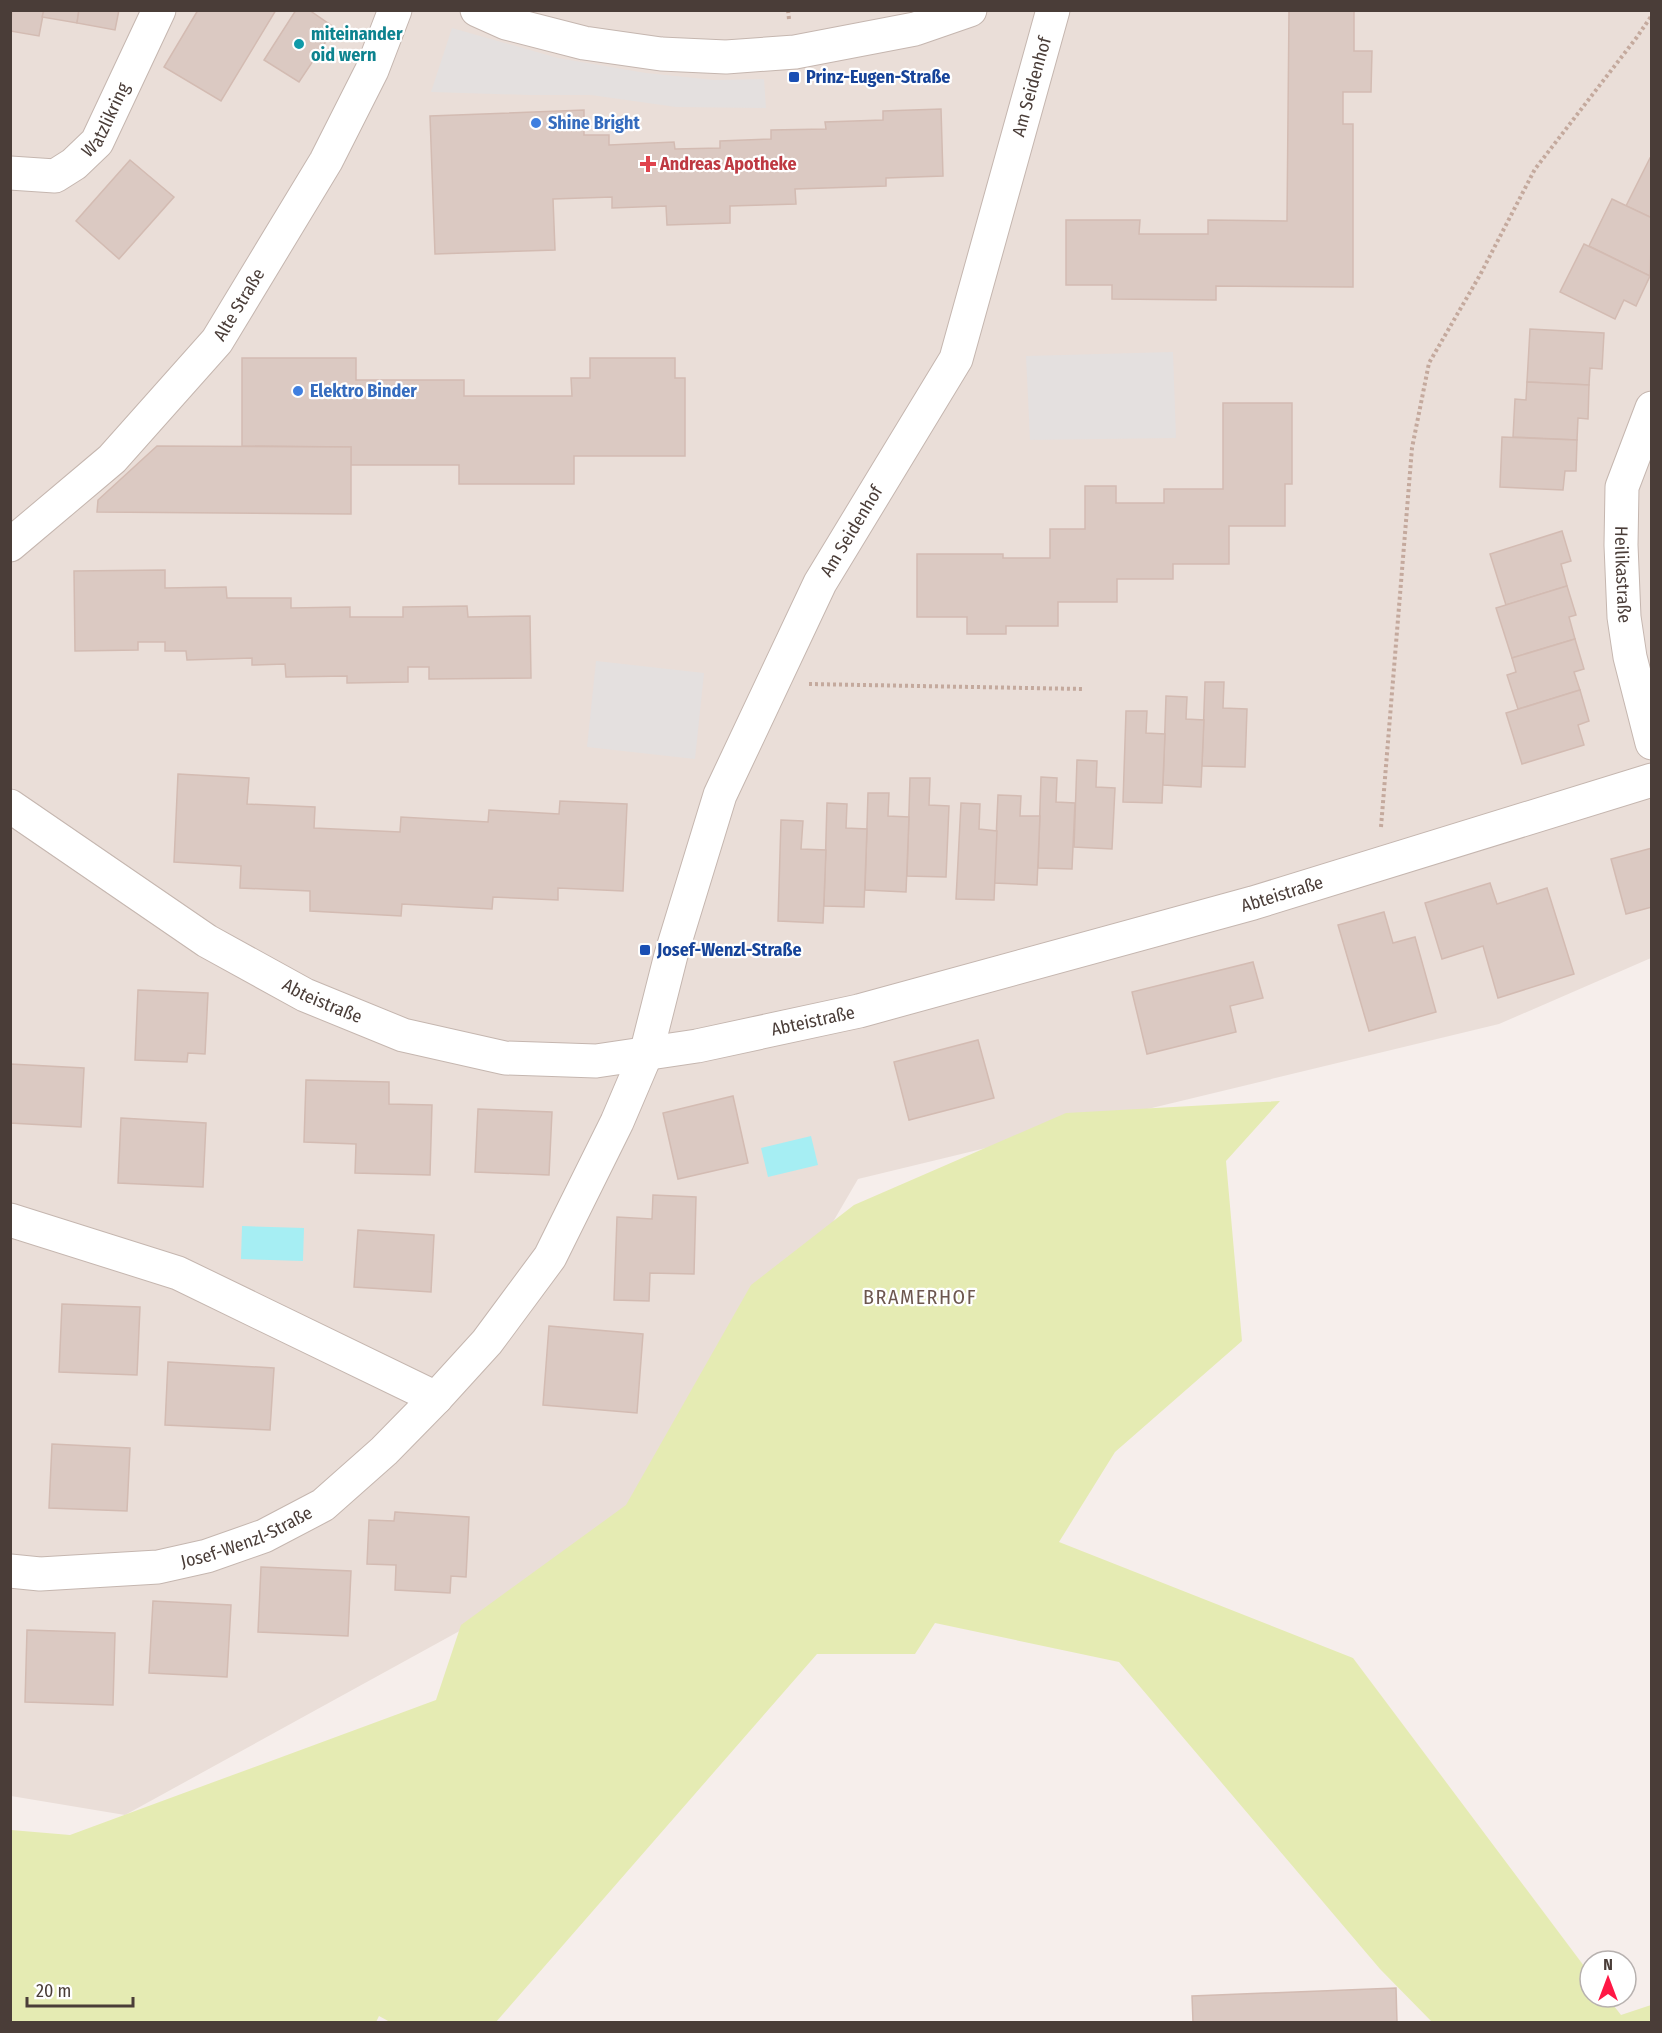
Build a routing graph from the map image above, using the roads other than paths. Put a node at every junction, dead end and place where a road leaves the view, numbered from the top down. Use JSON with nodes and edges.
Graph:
{"nodes":[{"id":1,"x":159,"y":10,"type":"edge"},
{"id":2,"x":395,"y":10,"type":"edge"},
{"id":3,"x":477,"y":10,"type":"edge"},
{"id":4,"x":970,"y":10,"type":"edge"},
{"id":5,"x":1053,"y":10,"type":"edge"},
{"id":6,"x":10,"y":173,"type":"edge"},
{"id":7,"x":1652,"y":408,"type":"edge"},
{"id":8,"x":10,"y":545,"type":"edge"},
{"id":9,"x":1652,"y":743,"type":"edge"},
{"id":10,"x":1652,"y":780,"type":"edge"},
{"id":11,"x":10,"y":806,"type":"edge"},
{"id":12,"x":646,"y":1054,"type":"junction"},
{"id":13,"x":10,"y":1220,"type":"edge"},
{"id":14,"x":436,"y":1398,"type":"junction"},
{"id":15,"x":10,"y":1572,"type":"edge"}],
"edges":[{"from":1,"to":6,"type":"street","name":"Watzlikring"},
{"from":2,"to":8,"type":"street","name":"Alte Straße"},
{"from":3,"to":4,"type":"street"},
{"from":5,"to":12,"type":"street","name":"Am Seidenhof"},
{"from":7,"to":9,"type":"street","name":"Heilikastraße"},
{"from":10,"to":12,"type":"street","name":"Abteistraße"},
{"from":11,"to":12,"type":"street","name":"Abteistraße"},
{"from":12,"to":14,"type":"street","name":"Josef-Wenzl-Straße"},
{"from":13,"to":14,"type":"street"},
{"from":14,"to":15,"type":"street","name":"Josef-Wenzl-Straße"}]}
